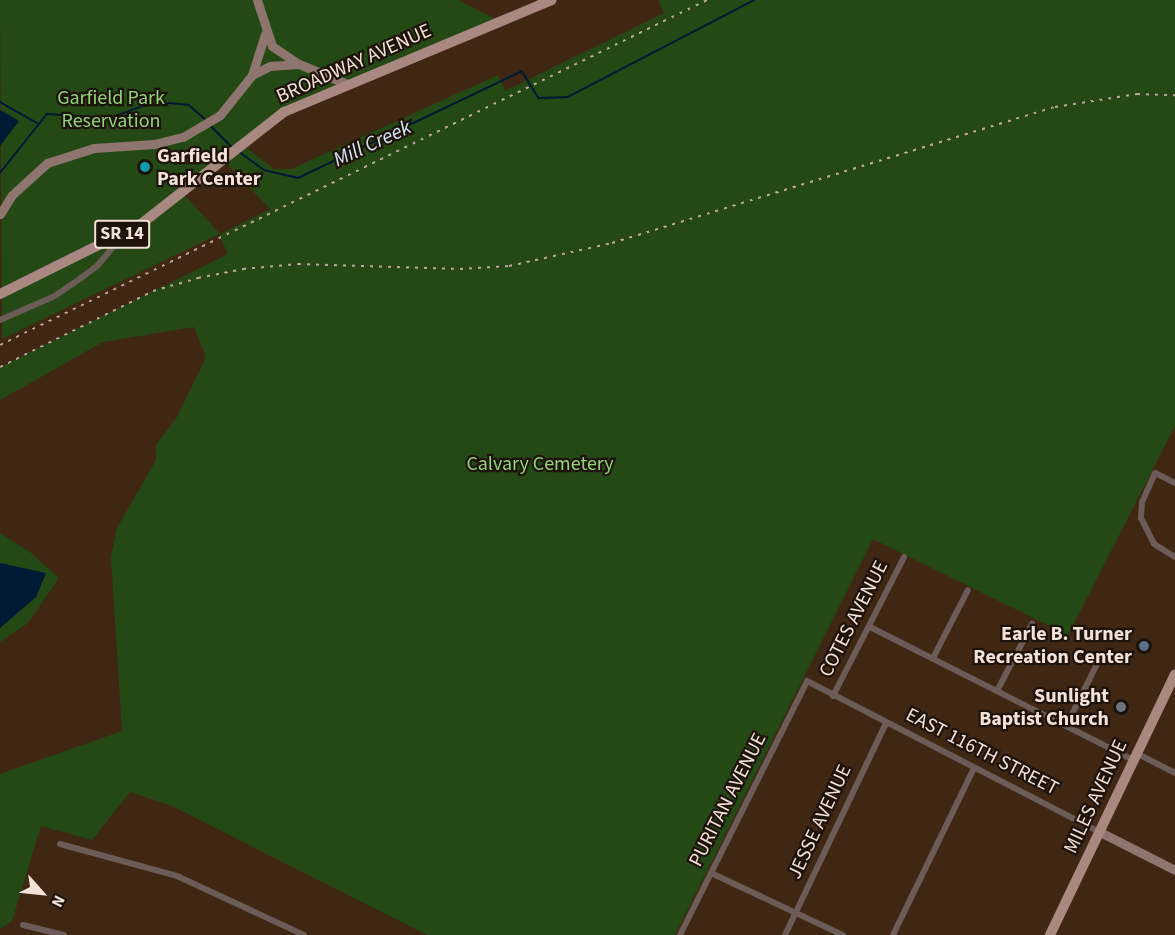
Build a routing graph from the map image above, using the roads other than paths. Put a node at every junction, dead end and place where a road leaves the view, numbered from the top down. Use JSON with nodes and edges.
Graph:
{"nodes":[{"id":1,"x":257,"y":0,"type":"edge"},
{"id":2,"x":552,"y":0,"type":"edge"},
{"id":3,"x":265,"y":34,"type":"junction"},
{"id":4,"x":298,"y":64,"type":"junction"},
{"id":5,"x":252,"y":75,"type":"junction"},
{"id":6,"x":347,"y":84,"type":"junction"},
{"id":7,"x":0,"y":214,"type":"edge"},
{"id":8,"x":125,"y":233,"type":"junction"},
{"id":9,"x":0,"y":294,"type":"edge"},
{"id":10,"x":0,"y":320,"type":"edge"},
{"id":11,"x":1175,"y":483,"type":"edge"},
{"id":12,"x":904,"y":557,"type":"dead end"},
{"id":13,"x":1175,"y":557,"type":"edge"},
{"id":14,"x":968,"y":590,"type":"dead end"},
{"id":15,"x":1032,"y":624,"type":"dead end"},
{"id":16,"x":870,"y":627,"type":"junction"},
{"id":17,"x":933,"y":658,"type":"junction"},
{"id":18,"x":1100,"y":658,"type":"dead end"},
{"id":19,"x":1174,"y":676,"type":"edge"},
{"id":20,"x":807,"y":681,"type":"joint"},
{"id":21,"x":997,"y":691,"type":"junction"},
{"id":22,"x":833,"y":696,"type":"junction"},
{"id":23,"x":886,"y":723,"type":"junction"},
{"id":24,"x":1066,"y":726,"type":"junction"},
{"id":25,"x":1135,"y":757,"type":"junction"},
{"id":26,"x":974,"y":768,"type":"junction"},
{"id":27,"x":1175,"y":773,"type":"edge"},
{"id":28,"x":1100,"y":832,"type":"junction"},
{"id":29,"x":60,"y":844,"type":"dead end"},
{"id":30,"x":1175,"y":870,"type":"edge"},
{"id":31,"x":711,"y":873,"type":"junction"},
{"id":32,"x":796,"y":912,"type":"junction"},
{"id":33,"x":22,"y":924,"type":"dead end"},
{"id":34,"x":55,"y":934,"type":"edge"},
{"id":35,"x":64,"y":935,"type":"edge"},
{"id":36,"x":303,"y":935,"type":"edge"},
{"id":37,"x":680,"y":935,"type":"edge"},
{"id":38,"x":785,"y":935,"type":"edge"},
{"id":39,"x":843,"y":935,"type":"edge"},
{"id":40,"x":893,"y":935,"type":"edge"},
{"id":41,"x":1050,"y":935,"type":"edge"}],
"edges":[{"from":1,"to":3,"type":"street"},
{"from":2,"to":6,"type":"main road","name":"BROADWAY AVENUE","number":"SR 14"},
{"from":3,"to":4,"type":"street"},
{"from":3,"to":5,"type":"street"},
{"from":4,"to":5,"type":"street"},
{"from":4,"to":6,"type":"street"},
{"from":5,"to":7,"type":"street"},
{"from":6,"to":8,"type":"main road","name":"BROADWAY AVENUE","number":"SR 14"},
{"from":8,"to":9,"type":"main road","name":"BROADWAY AVENUE","number":"SR 14"},
{"from":8,"to":10,"type":"street"},
{"from":11,"to":13,"type":"street"},
{"from":12,"to":16,"type":"street","name":"COTES AVENUE"},
{"from":14,"to":17,"type":"street"},
{"from":15,"to":21,"type":"street"},
{"from":16,"to":17,"type":"street"},
{"from":16,"to":22,"type":"street","name":"COTES AVENUE"},
{"from":17,"to":21,"type":"street"},
{"from":18,"to":24,"type":"street"},
{"from":19,"to":25,"type":"main road","name":"MILES AVENUE"},
{"from":20,"to":22,"type":"street","name":"EAST 116TH STREET"},
{"from":20,"to":31,"type":"street","name":"PURITAN AVENUE"},
{"from":21,"to":24,"type":"street"},
{"from":22,"to":23,"type":"street","name":"EAST 116TH STREET"},
{"from":23,"to":26,"type":"street","name":"EAST 116TH STREET"},
{"from":23,"to":32,"type":"street","name":"JESSE AVENUE"},
{"from":24,"to":25,"type":"street"},
{"from":25,"to":27,"type":"street"},
{"from":25,"to":28,"type":"main road","name":"MILES AVENUE"},
{"from":26,"to":28,"type":"street","name":"EAST 116TH STREET"},
{"from":26,"to":40,"type":"street"},
{"from":28,"to":30,"type":"street","name":"EAST 116TH STREET"},
{"from":28,"to":41,"type":"main road","name":"MILES AVENUE"},
{"from":29,"to":36,"type":"street"},
{"from":31,"to":32,"type":"street"},
{"from":31,"to":37,"type":"street","name":"PURITAN AVENUE"},
{"from":32,"to":38,"type":"street","name":"JESSE AVENUE"},
{"from":32,"to":39,"type":"street"},
{"from":33,"to":34,"type":"street"},
{"from":34,"to":35,"type":"street"}]}
